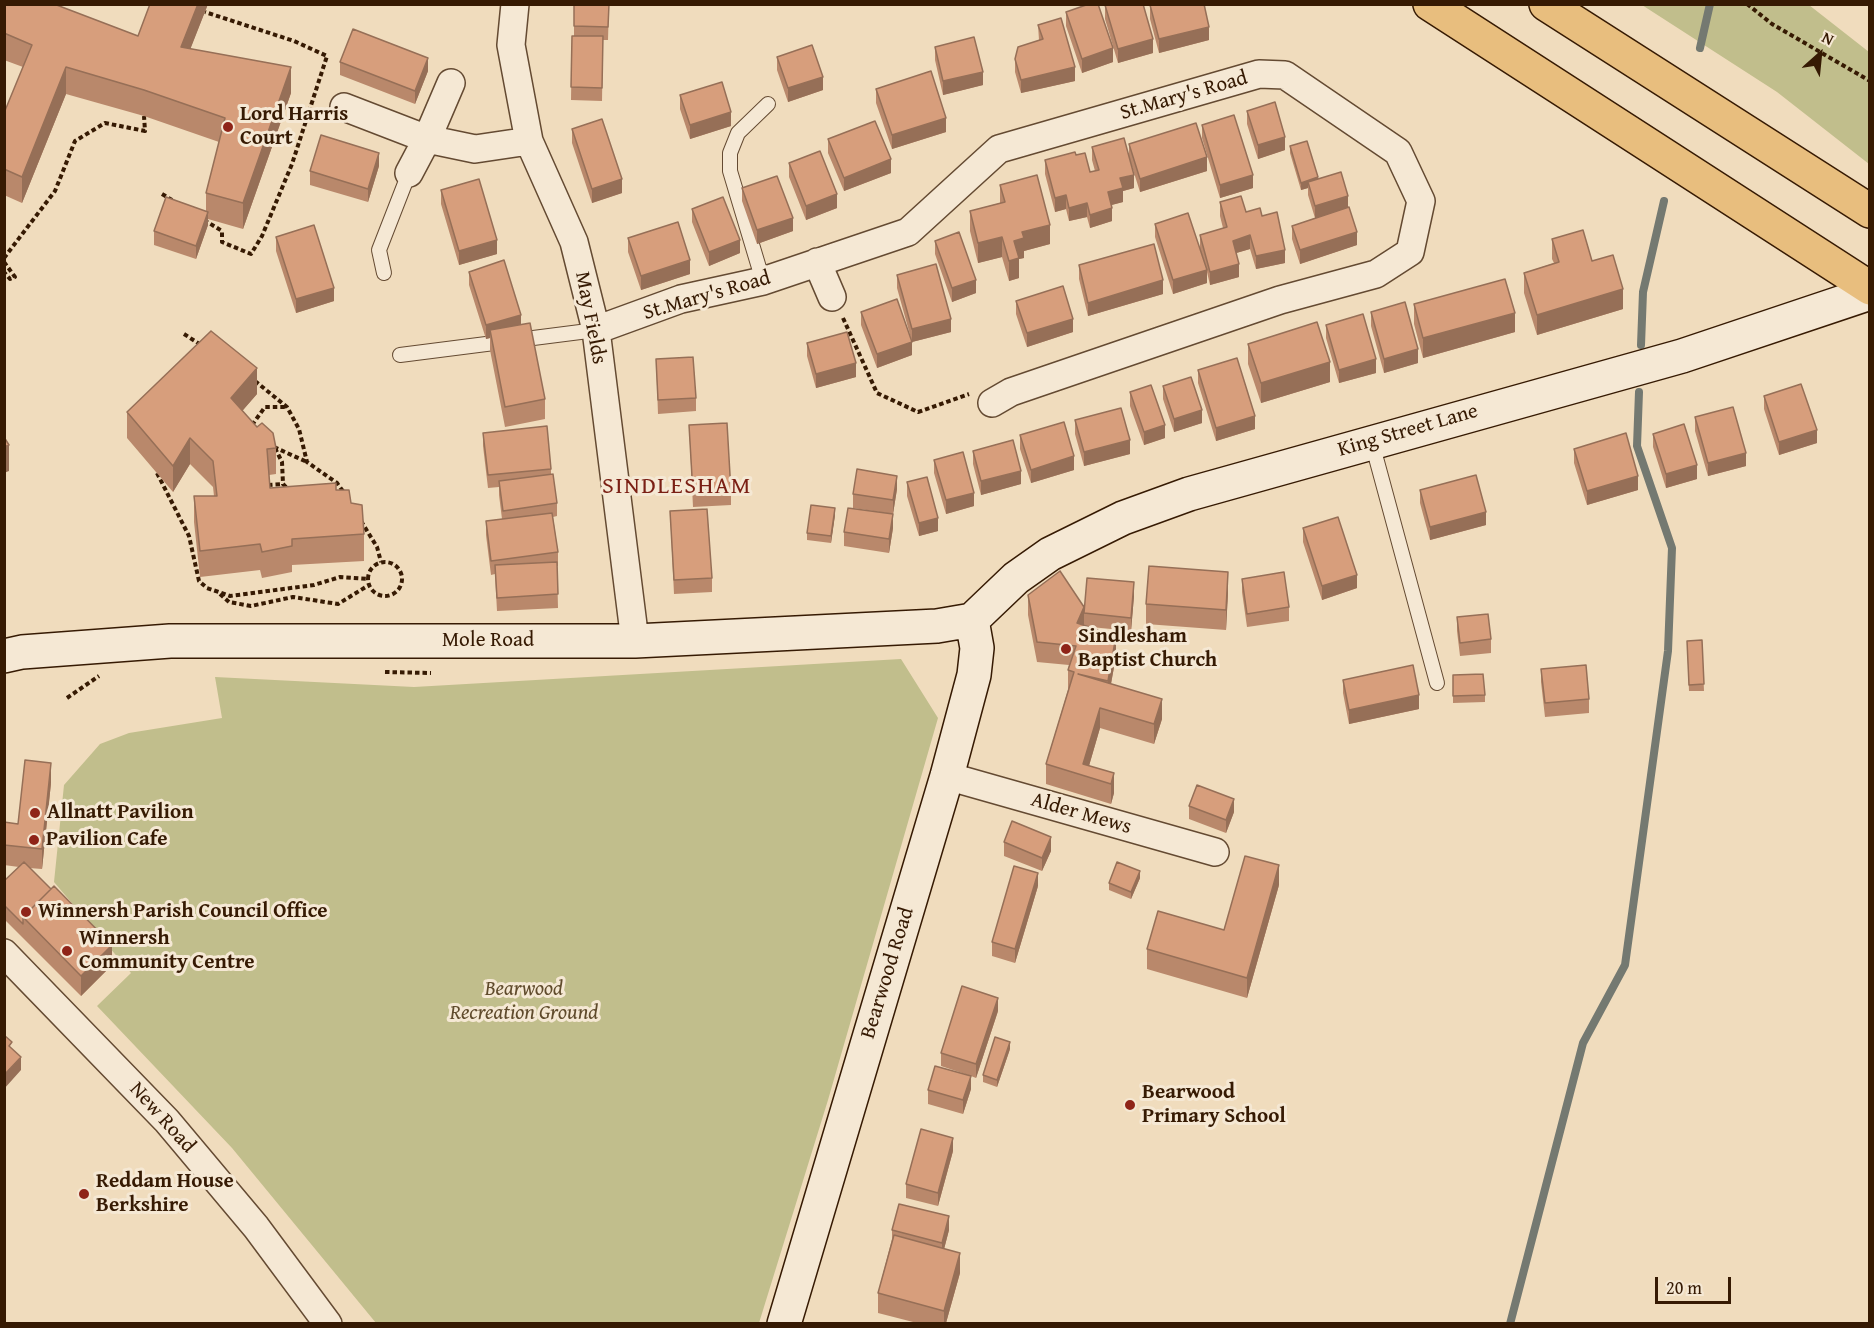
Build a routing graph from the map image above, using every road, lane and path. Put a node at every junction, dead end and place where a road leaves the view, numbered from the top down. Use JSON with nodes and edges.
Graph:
{"nodes":[{"id":1,"x":515,"y":4,"type":"edge"},
{"id":2,"x":1430,"y":4,"type":"edge"},
{"id":3,"x":1546,"y":4,"type":"edge"},
{"id":4,"x":1747,"y":4,"type":"edge"},
{"id":5,"x":205,"y":12,"type":"dead end"},
{"id":6,"x":1869,"y":81,"type":"edge"},
{"id":7,"x":451,"y":83,"type":"dead end"},
{"id":8,"x":768,"y":104,"type":"dead end"},
{"id":9,"x":344,"y":107,"type":"dead end"},
{"id":10,"x":144,"y":116,"type":"edge"},
{"id":11,"x":427,"y":139,"type":"junction"},
{"id":12,"x":529,"y":141,"type":"junction"},
{"id":13,"x":409,"y":173,"type":"joint"},
{"id":14,"x":162,"y":194,"type":"dead end"},
{"id":15,"x":182,"y":206,"type":"edge"},
{"id":16,"x":1869,"y":211,"type":"edge"},
{"id":17,"x":202,"y":219,"type":"edge"},
{"id":18,"x":4,"y":260,"type":"edge"},
{"id":19,"x":817,"y":262,"type":"junction"},
{"id":20,"x":4,"y":272,"type":"edge"},
{"id":21,"x":384,"y":273,"type":"dead end"},
{"id":22,"x":763,"y":281,"type":"junction"},
{"id":23,"x":1869,"y":288,"type":"edge"},
{"id":24,"x":1869,"y":293,"type":"edge"},
{"id":25,"x":832,"y":297,"type":"joint"},
{"id":26,"x":596,"y":330,"type":"junction"},
{"id":27,"x":184,"y":334,"type":"dead end"},
{"id":28,"x":204,"y":347,"type":"edge"},
{"id":29,"x":400,"y":355,"type":"dead end"},
{"id":30,"x":249,"y":377,"type":"edge"},
{"id":31,"x":1001,"y":389,"type":"joint"},
{"id":32,"x":287,"y":406,"type":"junction"},
{"id":33,"x":250,"y":427,"type":"edge"},
{"id":34,"x":1372,"y":441,"type":"junction"},
{"id":35,"x":267,"y":443,"type":"edge"},
{"id":36,"x":274,"y":447,"type":"junction"},
{"id":37,"x":307,"y":462,"type":"junction"},
{"id":38,"x":157,"y":473,"type":"edge"},
{"id":39,"x":329,"y":477,"type":"junction"},
{"id":40,"x":283,"y":484,"type":"junction"},
{"id":41,"x":328,"y":484,"type":"edge"},
{"id":42,"x":268,"y":485,"type":"edge"},
{"id":43,"x":297,"y":494,"type":"edge"},
{"id":44,"x":341,"y":496,"type":"edge"},
{"id":45,"x":358,"y":515,"type":"edge"},
{"id":46,"x":381,"y":562,"type":"junction"},
{"id":47,"x":368,"y":582,"type":"junction"},
{"id":48,"x":293,"y":588,"type":"junction"},
{"id":49,"x":217,"y":591,"type":"junction"},
{"id":50,"x":293,"y":597,"type":"junction"},
{"id":51,"x":972,"y":620,"type":"junction"},
{"id":52,"x":635,"y":641,"type":"junction"},
{"id":53,"x":4,"y":656,"type":"edge"},
{"id":54,"x":1437,"y":683,"type":"dead end"},
{"id":55,"x":947,"y":776,"type":"junction"},
{"id":56,"x":1215,"y":852,"type":"dead end"},
{"id":57,"x":4,"y":953,"type":"edge"},
{"id":58,"x":328,"y":1323,"type":"edge"},
{"id":59,"x":784,"y":1323,"type":"edge"}],
"edges":[{"from":1,"to":12,"type":"street","name":"May Fields"},
{"from":2,"to":23,"type":"highway"},
{"from":3,"to":16,"type":"highway"},
{"from":4,"to":6,"type":"path"},
{"from":5,"to":17,"type":"path"},
{"from":7,"to":11,"type":"street"},
{"from":8,"to":22,"type":"lane"},
{"from":9,"to":11,"type":"street"},
{"from":10,"to":18,"type":"path"},
{"from":11,"to":12,"type":"street"},
{"from":11,"to":13,"type":"street"},
{"from":12,"to":26,"type":"street","name":"May Fields"},
{"from":13,"to":21,"type":"lane"},
{"from":14,"to":15,"type":"path"},
{"from":18,"to":20,"type":"path"},
{"from":19,"to":22,"type":"street","name":"St.Mary's Road"},
{"from":19,"to":25,"type":"street"},
{"from":19,"to":31,"type":"street","name":"St.Mary's Road"},
{"from":22,"to":26,"type":"street","name":"St.Mary's Road"},
{"from":24,"to":34,"type":"main road","name":"King Street Lane"},
{"from":25,"to":31,"type":"path"},
{"from":26,"to":29,"type":"lane"},
{"from":26,"to":52,"type":"street","name":"May Fields"},
{"from":27,"to":28,"type":"path"},
{"from":30,"to":32,"type":"path"},
{"from":32,"to":33,"type":"path"},
{"from":32,"to":37,"type":"path"},
{"from":34,"to":51,"type":"main road","name":"King Street Lane"},
{"from":34,"to":54,"type":"lane"},
{"from":35,"to":36,"type":"path"},
{"from":36,"to":37,"type":"path"},
{"from":36,"to":40,"type":"path"},
{"from":37,"to":39,"type":"path"},
{"from":38,"to":49,"type":"path"},
{"from":39,"to":41,"type":"path"},
{"from":39,"to":44,"type":"path"},
{"from":40,"to":42,"type":"path"},
{"from":40,"to":43,"type":"path"},
{"from":45,"to":46,"type":"path"},
{"from":46,"to":47,"type":"path"},
{"from":46,"to":47,"type":"path"},
{"from":47,"to":48,"type":"path"},
{"from":47,"to":50,"type":"path"},
{"from":48,"to":49,"type":"path"},
{"from":48,"to":50,"type":"path"},
{"from":49,"to":50,"type":"path"},
{"from":51,"to":52,"type":"main road","name":"Mole Road"},
{"from":51,"to":55,"type":"main road","name":"Bearwood Road"},
{"from":52,"to":53,"type":"main road","name":"Mole Road"},
{"from":55,"to":56,"type":"street","name":"Alder Mews"},
{"from":55,"to":59,"type":"main road","name":"Bearwood Road"},
{"from":57,"to":58,"type":"street","name":"New Road"}]}
